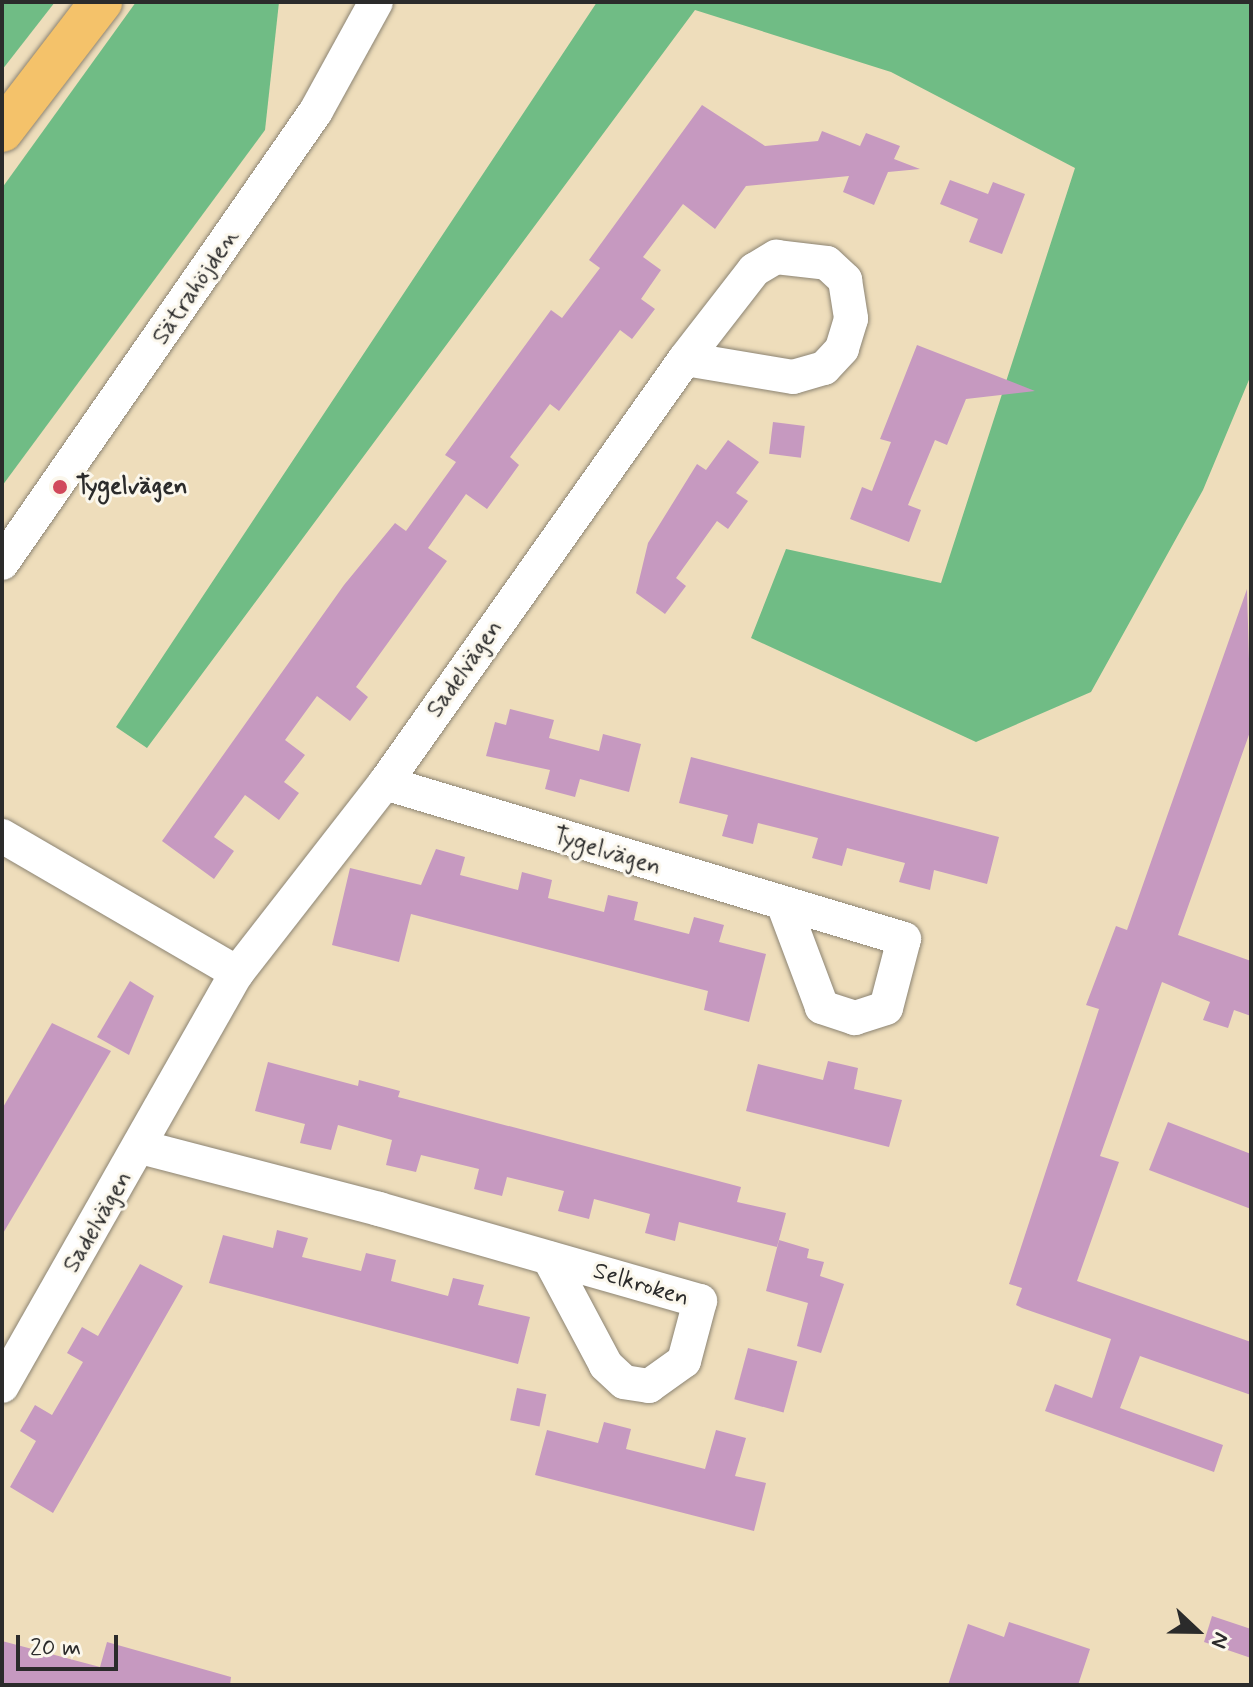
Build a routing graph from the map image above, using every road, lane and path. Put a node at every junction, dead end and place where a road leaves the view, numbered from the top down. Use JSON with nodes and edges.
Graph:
{"nodes":[{"id":1,"x":101,"y":2,"type":"edge"},
{"id":2,"x":376,"y":2,"type":"edge"},
{"id":3,"x":2,"y":131,"type":"edge"},
{"id":4,"x":685,"y":359,"type":"junction"},
{"id":5,"x":2,"y":563,"type":"edge"},
{"id":6,"x":385,"y":783,"type":"junction"},
{"id":7,"x":2,"y":836,"type":"edge"},
{"id":8,"x":784,"y":906,"type":"dead end"},
{"id":9,"x":237,"y":973,"type":"junction"},
{"id":10,"x":141,"y":1147,"type":"junction"},
{"id":11,"x":549,"y":1258,"type":"junction"},
{"id":12,"x":2,"y":1386,"type":"edge"}],
"edges":[{"from":1,"to":3,"type":"main road"},
{"from":2,"to":5,"type":"street","name":"Sätrahöjden"},
{"from":4,"to":4,"type":"street","name":"Sadelvägen"},
{"from":4,"to":6,"type":"street","name":"Sadelvägen"},
{"from":6,"to":8,"type":"street","name":"Tygelvägen"},
{"from":6,"to":9,"type":"street","name":"Sadelvägen"},
{"from":7,"to":9,"type":"street"},
{"from":9,"to":10,"type":"street","name":"Sadelvägen"},
{"from":10,"to":11,"type":"street","name":"Selkroken"},
{"from":10,"to":12,"type":"street","name":"Sadelvägen"},
{"from":11,"to":11,"type":"street","name":"Selkroken"}]}
